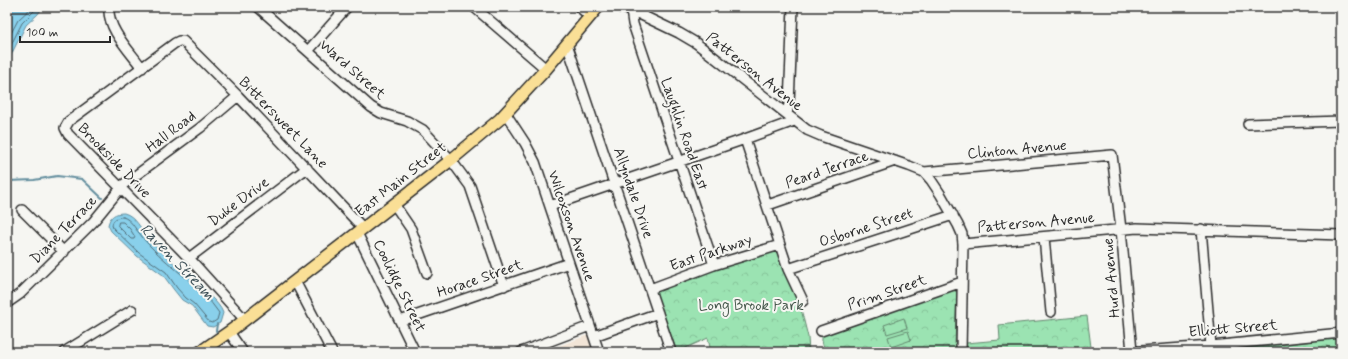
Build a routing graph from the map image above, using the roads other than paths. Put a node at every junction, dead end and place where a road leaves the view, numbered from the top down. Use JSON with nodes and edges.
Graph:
{"nodes":[{"id":1,"x":110,"y":7,"type":"edge"},
{"id":2,"x":258,"y":7,"type":"edge"},
{"id":3,"x":347,"y":7,"type":"edge"},
{"id":4,"x":474,"y":7,"type":"edge"},
{"id":5,"x":580,"y":7,"type":"edge"},
{"id":6,"x":598,"y":7,"type":"edge"},
{"id":7,"x":618,"y":7,"type":"edge"},
{"id":8,"x":793,"y":7,"type":"edge"},
{"id":9,"x":630,"y":8,"type":"edge"},
{"id":10,"x":590,"y":16,"type":"junction"},
{"id":11,"x":181,"y":40,"type":"joint"},
{"id":12,"x":567,"y":44,"type":"junction"},
{"id":13,"x":308,"y":51,"type":"junction"},
{"id":14,"x":142,"y":68,"type":"junction"},
{"id":15,"x":546,"y":69,"type":"junction"},
{"id":16,"x":238,"y":96,"type":"junction"},
{"id":17,"x":506,"y":114,"type":"junction"},
{"id":18,"x":787,"y":114,"type":"junction"},
{"id":19,"x":794,"y":121,"type":"junction"},
{"id":20,"x":1341,"y":121,"type":"edge"},
{"id":21,"x":1248,"y":124,"type":"dead end"},
{"id":22,"x":745,"y":139,"type":"junction"},
{"id":23,"x":1112,"y":155,"type":"joint"},
{"id":24,"x":451,"y":160,"type":"junction"},
{"id":25,"x":679,"y":161,"type":"junction"},
{"id":26,"x":895,"y":161,"type":"junction"},
{"id":27,"x":307,"y":168,"type":"junction"},
{"id":28,"x":924,"y":172,"type":"junction"},
{"id":29,"x":615,"y":184,"type":"junction"},
{"id":30,"x":121,"y":188,"type":"junction"},
{"id":31,"x":394,"y":204,"type":"junction"},
{"id":32,"x":768,"y":205,"type":"junction"},
{"id":33,"x":550,"y":206,"type":"junction"},
{"id":34,"x":22,"y":210,"type":"dead end"},
{"id":35,"x":953,"y":215,"type":"junction"},
{"id":36,"x":1121,"y":229,"type":"junction"},
{"id":37,"x":1201,"y":229,"type":"junction"},
{"id":38,"x":360,"y":231,"type":"junction"},
{"id":39,"x":1341,"y":235,"type":"edge"},
{"id":40,"x":1044,"y":237,"type":"junction"},
{"id":41,"x":963,"y":244,"type":"junction"},
{"id":42,"x":780,"y":245,"type":"junction"},
{"id":43,"x":64,"y":252,"type":"junction"},
{"id":44,"x":189,"y":258,"type":"junction"},
{"id":45,"x":569,"y":263,"type":"junction"},
{"id":46,"x":714,"y":266,"type":"junction"},
{"id":47,"x":788,"y":269,"type":"junction"},
{"id":48,"x":427,"y":273,"type":"dead end"},
{"id":49,"x":295,"y":281,"type":"junction"},
{"id":50,"x":962,"y":282,"type":"junction"},
{"id":51,"x":504,"y":286,"type":"junction"},
{"id":52,"x":650,"y":289,"type":"junction"},
{"id":53,"x":7,"y":292,"type":"edge"},
{"id":54,"x":10,"y":301,"type":"edge"},
{"id":55,"x":803,"y":301,"type":"dead end"},
{"id":56,"x":132,"y":310,"type":"dead end"},
{"id":57,"x":1050,"y":312,"type":"dead end"},
{"id":58,"x":658,"y":313,"type":"junction"},
{"id":59,"x":245,"y":320,"type":"junction"},
{"id":60,"x":400,"y":321,"type":"junction"},
{"id":61,"x":590,"y":326,"type":"junction"},
{"id":62,"x":821,"y":331,"type":"dead end"},
{"id":63,"x":229,"y":332,"type":"junction"},
{"id":64,"x":1341,"y":333,"type":"edge"},
{"id":65,"x":594,"y":336,"type":"junction"},
{"id":66,"x":1211,"y":346,"type":"junction"},
{"id":67,"x":64,"y":352,"type":"edge"},
{"id":68,"x":200,"y":352,"type":"edge"},
{"id":69,"x":243,"y":352,"type":"edge"},
{"id":70,"x":332,"y":352,"type":"edge"},
{"id":71,"x":416,"y":352,"type":"edge"},
{"id":72,"x":521,"y":352,"type":"edge"},
{"id":73,"x":599,"y":352,"type":"edge"},
{"id":74,"x":671,"y":352,"type":"edge"},
{"id":75,"x":961,"y":352,"type":"edge"},
{"id":76,"x":1127,"y":352,"type":"edge"},
{"id":77,"x":1132,"y":352,"type":"edge"}],
"edges":[{"from":1,"to":14,"type":"street"},
{"from":2,"to":13,"type":"street","name":"Ward Street"},
{"from":3,"to":13,"type":"street"},
{"from":4,"to":15,"type":"street"},
{"from":5,"to":10,"type":"street"},
{"from":6,"to":10,"type":"main road","name":"East Main Street"},
{"from":7,"to":9,"type":"street","name":"Patterson Avenue"},
{"from":8,"to":18,"type":"street"},
{"from":9,"to":18,"type":"street","name":"Patterson Avenue"},
{"from":9,"to":25,"type":"street","name":"Laughlin Road East"},
{"from":10,"to":12,"type":"main road","name":"East Main Street"},
{"from":11,"to":14,"type":"street","name":"Brookside Drive"},
{"from":11,"to":16,"type":"street","name":"Bittersweet Lane"},
{"from":12,"to":15,"type":"main road","name":"East Main Street"},
{"from":12,"to":29,"type":"street","name":"Allyndale Drive"},
{"from":13,"to":24,"type":"street","name":"Ward Street"},
{"from":14,"to":30,"type":"street","name":"Brookside Drive"},
{"from":15,"to":17,"type":"main road","name":"East Main Street"},
{"from":16,"to":27,"type":"street","name":"Bittersweet Lane"},
{"from":16,"to":30,"type":"street","name":"Hall Road"},
{"from":17,"to":24,"type":"main road","name":"East Main Street"},
{"from":17,"to":33,"type":"street","name":"Wilcoxson Avenue"},
{"from":18,"to":19,"type":"street","name":"Patterson Avenue"},
{"from":19,"to":22,"type":"street"},
{"from":19,"to":26,"type":"street","name":"Patterson Avenue"},
{"from":20,"to":21,"type":"street"},
{"from":22,"to":25,"type":"street"},
{"from":22,"to":32,"type":"street"},
{"from":23,"to":28,"type":"street","name":"Clinton Avenue"},
{"from":23,"to":36,"type":"street","name":"Hurd Avenue"},
{"from":24,"to":31,"type":"main road","name":"East Main Street"},
{"from":24,"to":51,"type":"street","name":"Ward Street"},
{"from":25,"to":29,"type":"street"},
{"from":25,"to":46,"type":"street","name":"Laughlin Road East"},
{"from":26,"to":28,"type":"street","name":"Patterson Avenue"},
{"from":26,"to":32,"type":"street","name":"Peard Terrace"},
{"from":27,"to":38,"type":"street","name":"Bittersweet Lane"},
{"from":27,"to":44,"type":"street","name":"Duke Drive"},
{"from":28,"to":35,"type":"street","name":"Patterson Avenue"},
{"from":29,"to":33,"type":"street"},
{"from":29,"to":52,"type":"street","name":"Allyndale Drive"},
{"from":30,"to":43,"type":"street","name":"Diane Terrace"},
{"from":30,"to":44,"type":"street","name":"Brookside Drive"},
{"from":31,"to":38,"type":"main road","name":"East Main Street"},
{"from":31,"to":48,"type":"street"},
{"from":32,"to":42,"type":"street"},
{"from":33,"to":45,"type":"street","name":"Wilcoxson Avenue"},
{"from":34,"to":43,"type":"street"},
{"from":35,"to":41,"type":"street","name":"Patterson Avenue"},
{"from":35,"to":47,"type":"street","name":"Osborne Street"},
{"from":36,"to":37,"type":"street","name":"Patterson Avenue"},
{"from":36,"to":40,"type":"street","name":"Patterson Avenue"},
{"from":36,"to":77,"type":"street","name":"Hurd Avenue"},
{"from":37,"to":39,"type":"street","name":"Patterson Avenue"},
{"from":37,"to":66,"type":"street"},
{"from":38,"to":49,"type":"main road","name":"East Main Street"},
{"from":38,"to":60,"type":"street","name":"Coolidge Street"},
{"from":40,"to":41,"type":"street","name":"Patterson Avenue"},
{"from":40,"to":57,"type":"street"},
{"from":41,"to":50,"type":"street"},
{"from":42,"to":46,"type":"street","name":"East Parkway"},
{"from":42,"to":47,"type":"street"},
{"from":43,"to":54,"type":"street","name":"Diane Terrace"},
{"from":44,"to":59,"type":"street","name":"Brookside Drive"},
{"from":45,"to":51,"type":"street","name":"Horace Street"},
{"from":45,"to":61,"type":"street","name":"Wilcoxson Avenue"},
{"from":46,"to":52,"type":"street","name":"East Parkway"},
{"from":47,"to":55,"type":"street"},
{"from":49,"to":59,"type":"main road","name":"East Main Street"},
{"from":49,"to":70,"type":"street"},
{"from":50,"to":62,"type":"street","name":"Prim Street"},
{"from":50,"to":75,"type":"street"},
{"from":51,"to":60,"type":"street","name":"Horace Street"},
{"from":52,"to":58,"type":"street","name":"Allyndale Drive"},
{"from":53,"to":54,"type":"street"},
{"from":56,"to":67,"type":"street"},
{"from":58,"to":65,"type":"street"},
{"from":58,"to":74,"type":"street","name":"Allyndale Drive"},
{"from":59,"to":63,"type":"main road","name":"East Main Street"},
{"from":60,"to":71,"type":"street","name":"Coolidge Street"},
{"from":61,"to":65,"type":"street","name":"Wilcoxson Avenue"},
{"from":61,"to":72,"type":"street"},
{"from":63,"to":68,"type":"main road","name":"East Main Street"},
{"from":63,"to":69,"type":"street"},
{"from":64,"to":66,"type":"street","name":"Elliott Street"},
{"from":65,"to":73,"type":"street","name":"Wilcoxson Avenue"},
{"from":66,"to":77,"type":"street","name":"Elliott Street"},
{"from":76,"to":77,"type":"street","name":"Elliott Street"}]}
